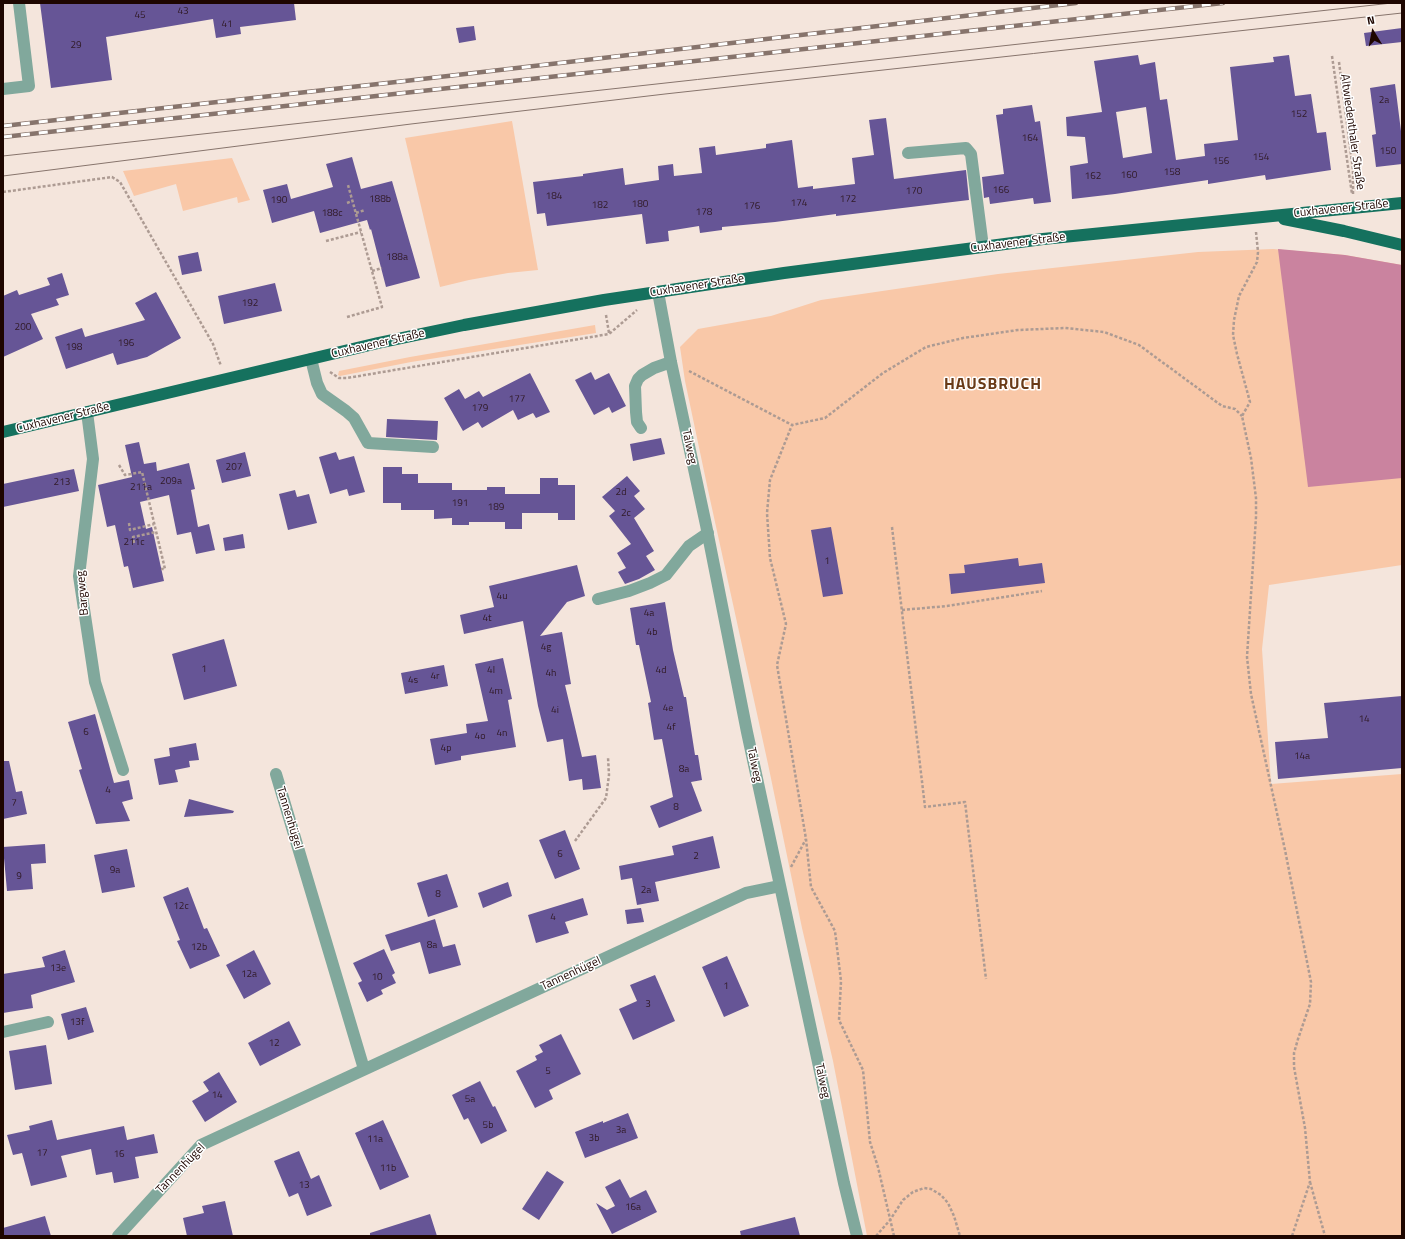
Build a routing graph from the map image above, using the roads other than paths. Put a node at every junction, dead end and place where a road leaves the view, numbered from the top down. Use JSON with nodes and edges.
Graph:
{"nodes":[{"id":1,"x":19,"y":3,"type":"edge"},
{"id":2,"x":3,"y":89,"type":"edge"},
{"id":3,"x":908,"y":154,"type":"dead end"},
{"id":4,"x":1402,"y":203,"type":"edge"},
{"id":5,"x":1271,"y":216,"type":"junction"},
{"id":6,"x":1402,"y":245,"type":"edge"},
{"id":7,"x":983,"y":247,"type":"junction"},
{"id":8,"x":658,"y":292,"type":"junction"},
{"id":9,"x":311,"y":359,"type":"junction"},
{"id":10,"x":670,"y":362,"type":"junction"},
{"id":11,"x":87,"y":412,"type":"junction"},
{"id":12,"x":641,"y":428,"type":"dead end"},
{"id":13,"x":3,"y":432,"type":"edge"},
{"id":14,"x":433,"y":448,"type":"dead end"},
{"id":15,"x":708,"y":533,"type":"junction"},
{"id":16,"x":598,"y":599,"type":"dead end"},
{"id":17,"x":123,"y":770,"type":"dead end"},
{"id":18,"x":276,"y":774,"type":"dead end"},
{"id":19,"x":780,"y":886,"type":"junction"},
{"id":20,"x":48,"y":1022,"type":"dead end"},
{"id":21,"x":3,"y":1032,"type":"edge"},
{"id":22,"x":364,"y":1069,"type":"junction"},
{"id":23,"x":118,"y":1236,"type":"edge"},
{"id":24,"x":856,"y":1236,"type":"edge"}],
"edges":[{"from":1,"to":2,"type":"street"},
{"from":3,"to":7,"type":"street"},
{"from":4,"to":5,"type":"main road","name":"Cuxhavener Straße"},
{"from":5,"to":6,"type":"main road"},
{"from":5,"to":7,"type":"main road","name":"Cuxhavener Straße"},
{"from":7,"to":8,"type":"main road","name":"Cuxhavener Straße"},
{"from":8,"to":9,"type":"main road","name":"Cuxhavener Straße"},
{"from":8,"to":10,"type":"street","name":"Talweg"},
{"from":9,"to":11,"type":"main road","name":"Cuxhavener Straße"},
{"from":9,"to":14,"type":"street"},
{"from":10,"to":12,"type":"street"},
{"from":10,"to":15,"type":"street","name":"Talweg"},
{"from":11,"to":13,"type":"main road","name":"Cuxhavener Straße"},
{"from":11,"to":17,"type":"street","name":"Bargweg"},
{"from":15,"to":16,"type":"street"},
{"from":15,"to":19,"type":"street","name":"Talweg"},
{"from":18,"to":22,"type":"street","name":"Tannenhügel"},
{"from":19,"to":22,"type":"street","name":"Tannenhügel"},
{"from":19,"to":24,"type":"street","name":"Talweg"},
{"from":20,"to":21,"type":"street"},
{"from":22,"to":23,"type":"street","name":"Tannenhügel"}]}
